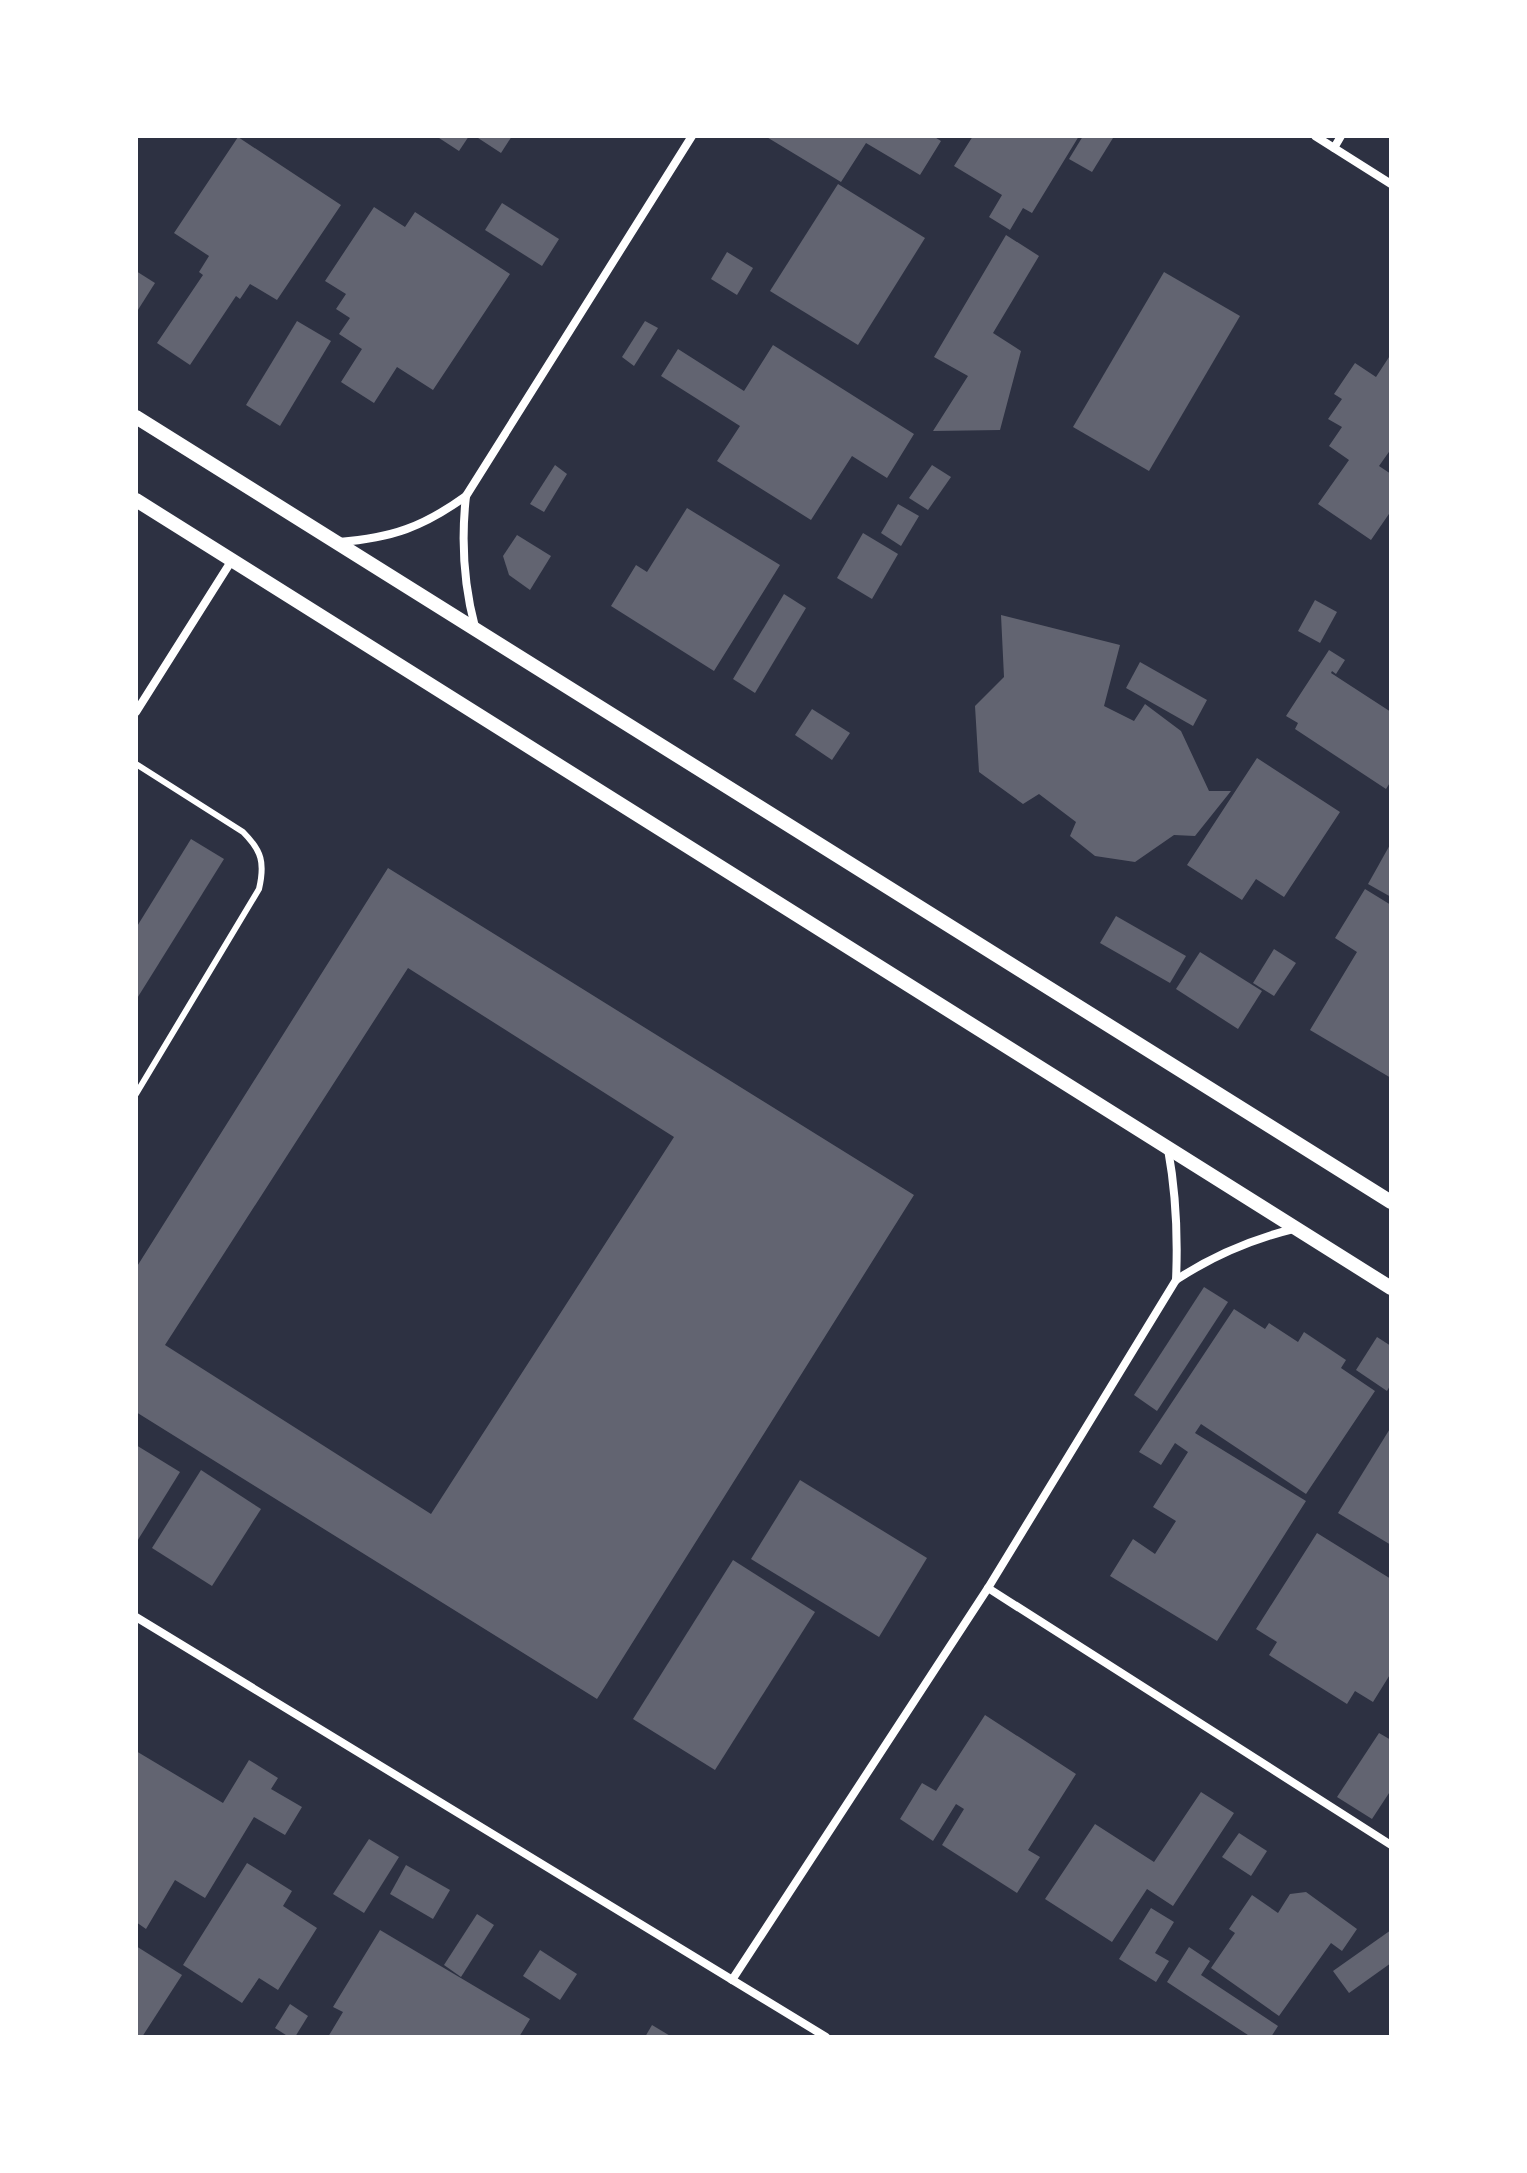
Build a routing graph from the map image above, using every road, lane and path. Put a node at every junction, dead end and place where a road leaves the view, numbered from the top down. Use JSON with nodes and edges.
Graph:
{"nodes":[{"id":1,"x":692,"y":136,"type":"edge"},
{"id":2,"x":1315,"y":136,"type":"edge"},
{"id":3,"x":1341,"y":136,"type":"edge"},
{"id":4,"x":1334,"y":148,"type":"junction"},
{"id":5,"x":1391,"y":184,"type":"edge"},
{"id":6,"x":136,"y":417,"type":"edge"},
{"id":7,"x":466,"y":496,"type":"junction"},
{"id":8,"x":136,"y":500,"type":"edge"},
{"id":9,"x":334,"y":543,"type":"junction"},
{"id":10,"x":232,"y":560,"type":"junction"},
{"id":11,"x":476,"y":631,"type":"junction"},
{"id":12,"x":136,"y":712,"type":"edge"},
{"id":13,"x":136,"y":764,"type":"edge"},
{"id":14,"x":136,"y":1094,"type":"edge"},
{"id":15,"x":1167,"y":1146,"type":"junction"},
{"id":16,"x":1391,"y":1202,"type":"edge"},
{"id":17,"x":1298,"y":1228,"type":"junction"},
{"id":18,"x":1176,"y":1280,"type":"junction"},
{"id":19,"x":1391,"y":1288,"type":"edge"},
{"id":20,"x":988,"y":1588,"type":"junction"},
{"id":21,"x":136,"y":1617,"type":"edge"},
{"id":22,"x":1391,"y":1845,"type":"edge"},
{"id":23,"x":732,"y":1980,"type":"junction"},
{"id":24,"x":826,"y":2037,"type":"edge"}],
"edges":[{"from":1,"to":7,"type":"street"},
{"from":2,"to":4,"type":"street"},
{"from":3,"to":4,"type":"street"},
{"from":4,"to":5,"type":"street"},
{"from":6,"to":9,"type":"street"},
{"from":7,"to":9,"type":"street"},
{"from":7,"to":11,"type":"street"},
{"from":8,"to":10,"type":"street"},
{"from":9,"to":11,"type":"street"},
{"from":10,"to":12,"type":"street"},
{"from":10,"to":15,"type":"street"},
{"from":11,"to":16,"type":"street"},
{"from":13,"to":14,"type":"lane"},
{"from":15,"to":17,"type":"street"},
{"from":15,"to":18,"type":"street"},
{"from":17,"to":18,"type":"street"},
{"from":17,"to":19,"type":"street"},
{"from":18,"to":20,"type":"street"},
{"from":20,"to":22,"type":"street"},
{"from":20,"to":23,"type":"street"},
{"from":21,"to":23,"type":"street"},
{"from":23,"to":24,"type":"street"}]}
